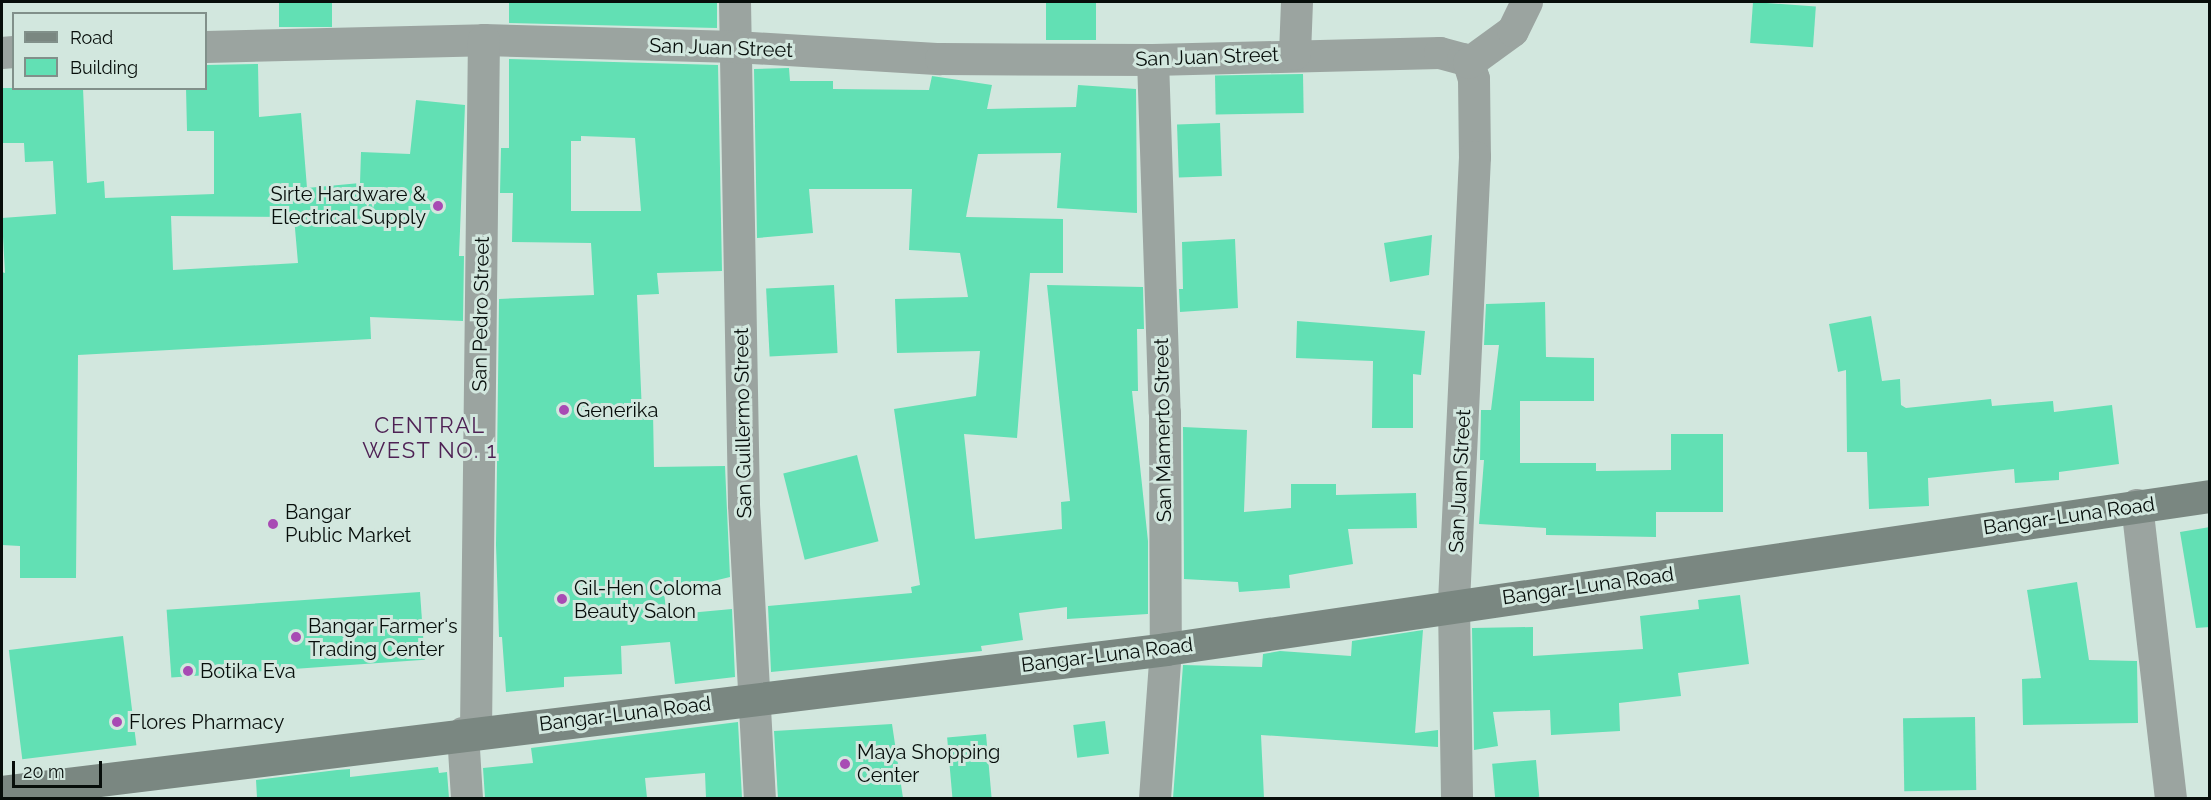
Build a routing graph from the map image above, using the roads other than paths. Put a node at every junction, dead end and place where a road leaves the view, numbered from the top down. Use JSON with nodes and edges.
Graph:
{"nodes":[{"id":1,"x":735,"y":2,"type":"edge"},
{"id":2,"x":1297,"y":2,"type":"edge"},
{"id":3,"x":1527,"y":2,"type":"edge"},
{"id":4,"x":484,"y":40,"type":"junction"},
{"id":5,"x":736,"y":47,"type":"junction"},
{"id":6,"x":207,"y":48,"type":"edge"},
{"id":7,"x":1295,"y":54,"type":"junction"},
{"id":8,"x":1153,"y":60,"type":"junction"},
{"id":9,"x":1469,"y":63,"type":"junction"},
{"id":10,"x":2210,"y":496,"type":"edge"},
{"id":11,"x":2137,"y":505,"type":"junction"},
{"id":12,"x":1454,"y":606,"type":"junction"},
{"id":13,"x":1166,"y":649,"type":"junction"},
{"id":14,"x":758,"y":698,"type":"junction"},
{"id":15,"x":470,"y":732,"type":"junction"},
{"id":16,"x":2,"y":792,"type":"edge"},
{"id":17,"x":467,"y":798,"type":"edge"},
{"id":18,"x":760,"y":798,"type":"edge"},
{"id":19,"x":1155,"y":798,"type":"edge"},
{"id":20,"x":1456,"y":798,"type":"edge"},
{"id":21,"x":2170,"y":798,"type":"edge"}],
"edges":[{"from":1,"to":5,"type":"street","name":"San Guillermo Street"},
{"from":2,"to":7,"type":"street"},
{"from":3,"to":9,"type":"street"},
{"from":4,"to":5,"type":"street","name":"San Juan Street"},
{"from":4,"to":6,"type":"street","name":"San Juan Street"},
{"from":4,"to":15,"type":"street","name":"San Pedro Street"},
{"from":5,"to":8,"type":"street","name":"San Juan Street"},
{"from":5,"to":14,"type":"street","name":"San Guillermo Street"},
{"from":7,"to":8,"type":"street","name":"San Juan Street"},
{"from":7,"to":9,"type":"street","name":"San Juan Street"},
{"from":8,"to":13,"type":"street","name":"San Mamerto Street"},
{"from":9,"to":12,"type":"street","name":"San Juan Street"},
{"from":10,"to":11,"type":"main road","name":"Bangar-Luna Road"},
{"from":11,"to":12,"type":"main road","name":"Bangar-Luna Road"},
{"from":11,"to":21,"type":"street"},
{"from":12,"to":13,"type":"main road","name":"Bangar-Luna Road"},
{"from":12,"to":20,"type":"street","name":"San Juan Street"},
{"from":13,"to":14,"type":"main road","name":"Bangar-Luna Road"},
{"from":13,"to":19,"type":"street","name":"San Mamerto Street"},
{"from":14,"to":15,"type":"main road","name":"Bangar-Luna Road"},
{"from":14,"to":18,"type":"street","name":"San Guillermo Street"},
{"from":15,"to":16,"type":"main road","name":"Bangar-Luna Road"},
{"from":15,"to":17,"type":"street","name":"San Pedro Street"}]}
